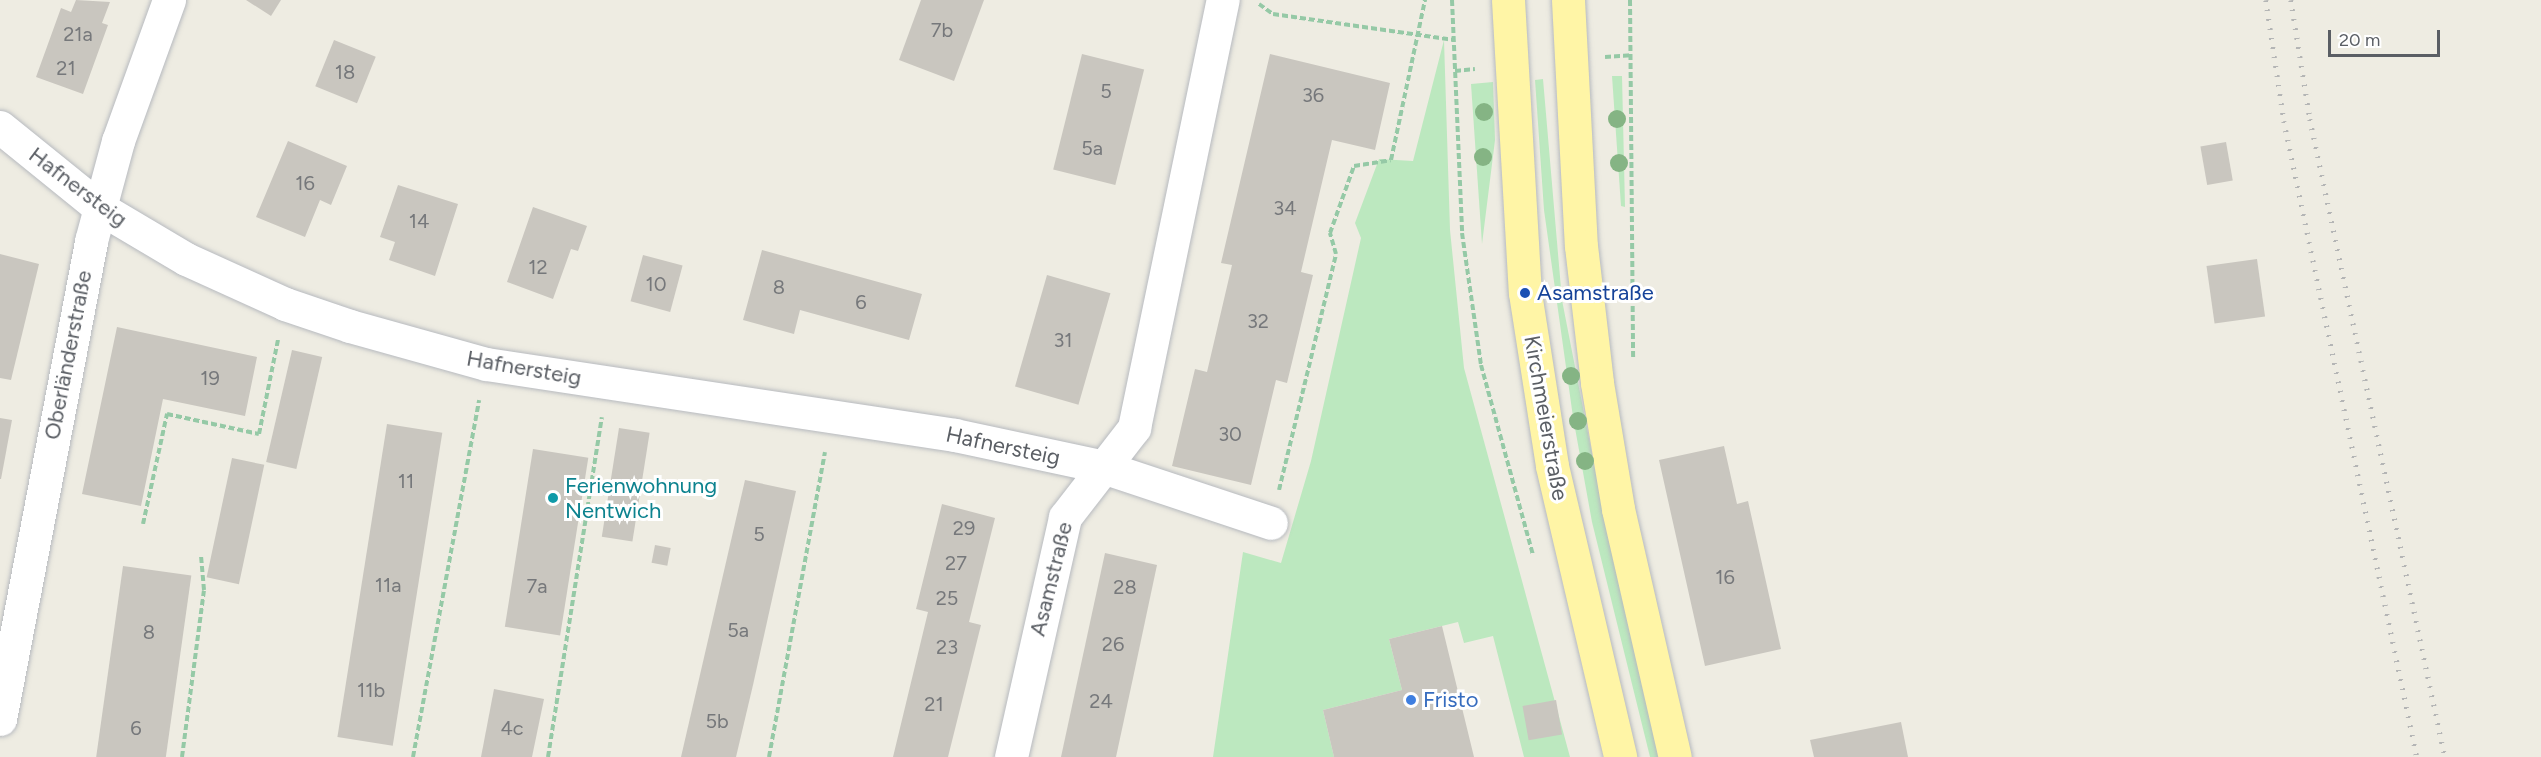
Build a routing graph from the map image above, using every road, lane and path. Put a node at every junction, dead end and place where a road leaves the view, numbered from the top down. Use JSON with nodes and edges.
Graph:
{"nodes":[{"id":1,"x":169,"y":0,"type":"edge"},
{"id":2,"x":1223,"y":0,"type":"edge"},
{"id":3,"x":1425,"y":0,"type":"edge"},
{"id":4,"x":1508,"y":0,"type":"edge"},
{"id":5,"x":1568,"y":0,"type":"edge"},
{"id":6,"x":1630,"y":0,"type":"edge"},
{"id":7,"x":1267,"y":13,"type":"dead end"},
{"id":8,"x":1419,"y":37,"type":"junction"},
{"id":9,"x":1454,"y":40,"type":"dead end"},
{"id":10,"x":0,"y":127,"type":"edge"},
{"id":11,"x":100,"y":208,"type":"junction"},
{"id":12,"x":285,"y":304,"type":"junction"},
{"id":13,"x":486,"y":364,"type":"junction"},
{"id":14,"x":1633,"y":371,"type":"dead end"},
{"id":15,"x":608,"y":383,"type":"junction"},
{"id":16,"x":832,"y":416,"type":"junction"},
{"id":17,"x":1100,"y":466,"type":"junction"},
{"id":18,"x":1271,"y":523,"type":"joint"},
{"id":19,"x":143,"y":524,"type":"dead end"},
{"id":20,"x":201,"y":556,"type":"dead end"},
{"id":21,"x":0,"y":719,"type":"edge"},
{"id":22,"x":182,"y":757,"type":"edge"},
{"id":23,"x":413,"y":757,"type":"edge"},
{"id":24,"x":548,"y":757,"type":"edge"},
{"id":25,"x":768,"y":757,"type":"edge"},
{"id":26,"x":1011,"y":757,"type":"edge"},
{"id":27,"x":1620,"y":757,"type":"edge"},
{"id":28,"x":1675,"y":757,"type":"edge"}],
"edges":[{"from":1,"to":11,"type":"street","name":"Oberländerstraße"},
{"from":2,"to":17,"type":"street","name":"Asamstraße"},
{"from":3,"to":8,"type":"path"},
{"from":4,"to":27,"type":"main road","name":"Kirchmeierstraße"},
{"from":5,"to":28,"type":"main road"},
{"from":6,"to":14,"type":"path"},
{"from":7,"to":8,"type":"path"},
{"from":8,"to":9,"type":"path"},
{"from":8,"to":18,"type":"path"},
{"from":10,"to":11,"type":"street","name":"Hafnersteig"},
{"from":11,"to":12,"type":"street","name":"Hafnersteig"},
{"from":11,"to":21,"type":"street","name":"Oberländerstraße"},
{"from":12,"to":13,"type":"street","name":"Hafnersteig"},
{"from":12,"to":19,"type":"path"},
{"from":13,"to":15,"type":"street","name":"Hafnersteig"},
{"from":13,"to":23,"type":"path"},
{"from":15,"to":16,"type":"street","name":"Hafnersteig"},
{"from":15,"to":24,"type":"path"},
{"from":16,"to":17,"type":"street","name":"Hafnersteig"},
{"from":16,"to":25,"type":"path"},
{"from":17,"to":18,"type":"street","name":"Hafnersteig"},
{"from":17,"to":26,"type":"street","name":"Asamstraße"},
{"from":20,"to":22,"type":"path"}]}
